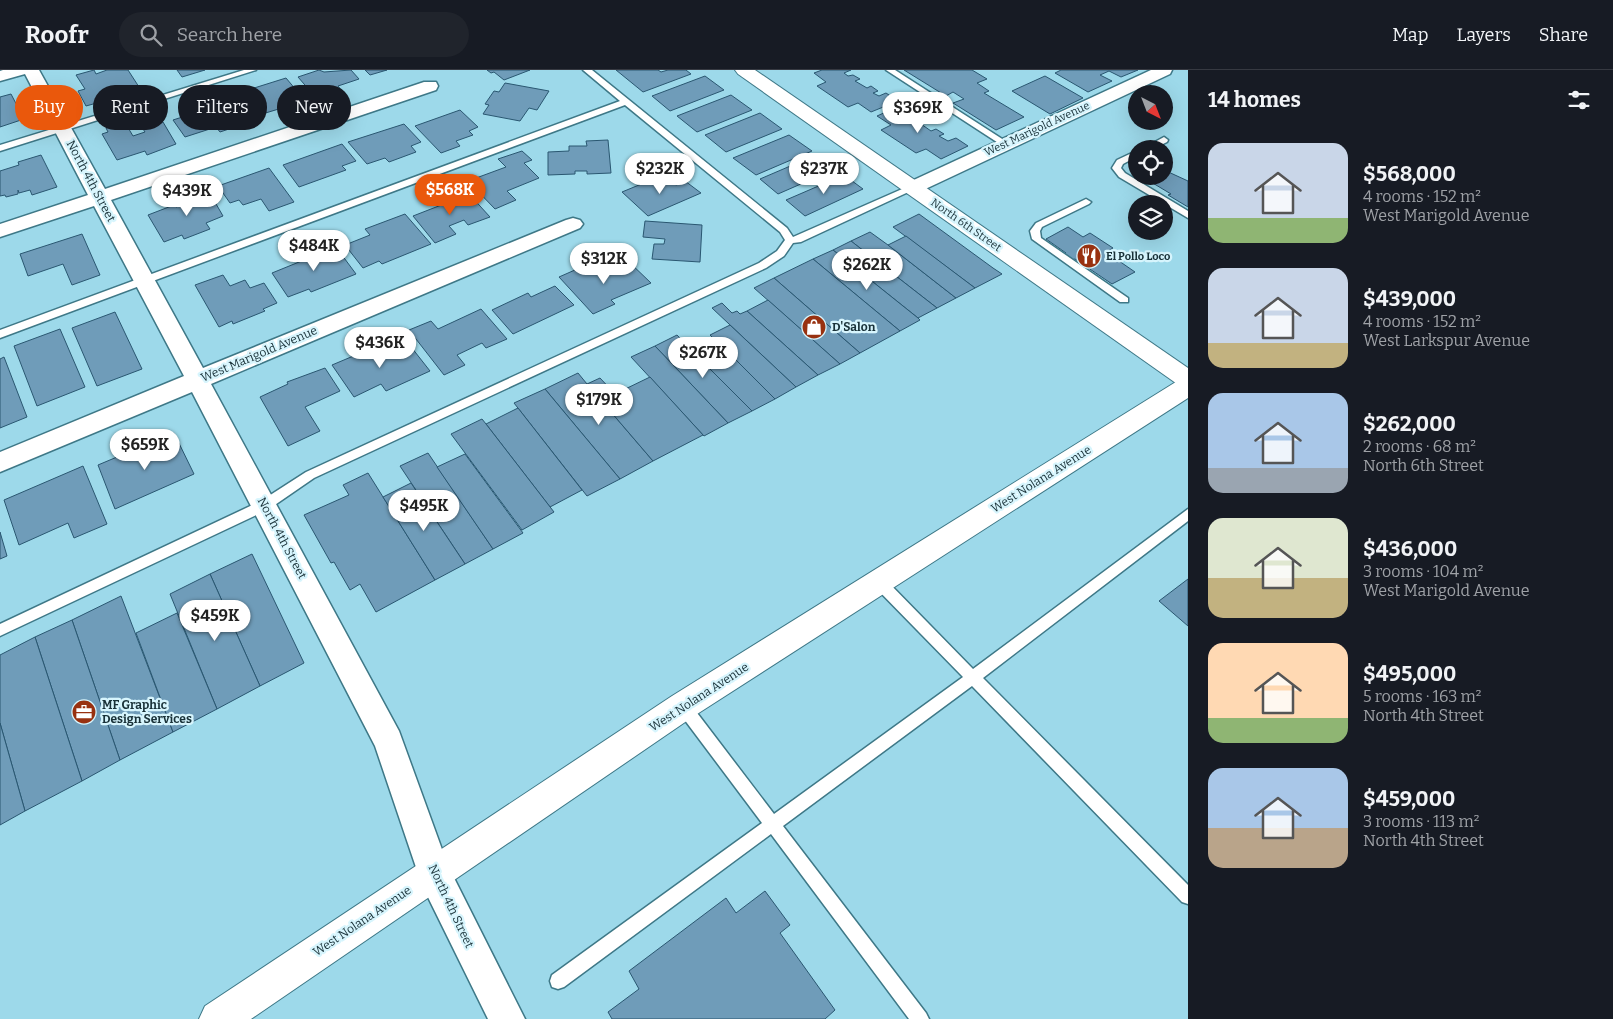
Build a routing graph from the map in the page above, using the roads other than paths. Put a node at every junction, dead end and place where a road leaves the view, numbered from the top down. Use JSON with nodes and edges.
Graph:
{"nodes":[{"id":1,"x":21,"y":70,"type":"edge"},
{"id":2,"x":31,"y":70,"type":"edge"},
{"id":3,"x":252,"y":70,"type":"edge"},
{"id":4,"x":587,"y":70,"type":"edge"},
{"id":5,"x":744,"y":70,"type":"edge"},
{"id":6,"x":890,"y":70,"type":"edge"},
{"id":7,"x":1164,"y":70,"type":"edge"},
{"id":8,"x":0,"y":76,"type":"edge"},
{"id":9,"x":39,"y":85,"type":"edge"},
{"id":10,"x":430,"y":86,"type":"dead end"},
{"id":11,"x":626,"y":102,"type":"junction"},
{"id":12,"x":83,"y":122,"type":"edge"},
{"id":13,"x":56,"y":130,"type":"edge"},
{"id":14,"x":63,"y":130,"type":"edge"},
{"id":15,"x":1006,"y":144,"type":"junction"},
{"id":16,"x":0,"y":148,"type":"edge"},
{"id":17,"x":1128,"y":158,"type":"edge"},
{"id":18,"x":1128,"y":179,"type":"edge"},
{"id":19,"x":1138,"y":185,"type":"edge"},
{"id":20,"x":912,"y":188,"type":"junction"},
{"id":21,"x":100,"y":198,"type":"junction"},
{"id":22,"x":1086,"y":202,"type":"dead end"},
{"id":23,"x":1188,"y":215,"type":"edge"},
{"id":24,"x":573,"y":224,"type":"dead end"},
{"id":25,"x":0,"y":231,"type":"edge"},
{"id":26,"x":790,"y":240,"type":"junction"},
{"id":27,"x":144,"y":280,"type":"junction"},
{"id":28,"x":1124,"y":300,"type":"dead end"},
{"id":29,"x":0,"y":334,"type":"edge"},
{"id":30,"x":197,"y":380,"type":"junction"},
{"id":31,"x":1188,"y":380,"type":"edge"},
{"id":32,"x":1188,"y":386,"type":"edge"},
{"id":33,"x":0,"y":462,"type":"edge"},
{"id":34,"x":265,"y":505,"type":"junction"},
{"id":35,"x":1188,"y":514,"type":"edge"},
{"id":36,"x":879,"y":582,"type":"junction"},
{"id":37,"x":0,"y":630,"type":"edge"},
{"id":38,"x":972,"y":678,"type":"junction"},
{"id":39,"x":683,"y":706,"type":"junction"},
{"id":40,"x":773,"y":824,"type":"junction"},
{"id":41,"x":434,"y":873,"type":"junction"},
{"id":42,"x":1188,"y":896,"type":"edge"},
{"id":43,"x":558,"y":982,"type":"dead end"},
{"id":44,"x":218,"y":1019,"type":"edge"},
{"id":45,"x":506,"y":1019,"type":"edge"},
{"id":46,"x":920,"y":1019,"type":"edge"}],
"edges":[{"from":1,"to":8,"type":"street"},
{"from":2,"to":9,"type":"street","name":"North 4th Street"},
{"from":3,"to":12,"type":"lane"},
{"from":4,"to":11,"type":"lane"},
{"from":5,"to":20,"type":"main road","name":"North 6th Street"},
{"from":6,"to":15,"type":"lane"},
{"from":7,"to":15,"type":"street","name":"West Marigold Avenue"},
{"from":10,"to":21,"type":"street"},
{"from":11,"to":26,"type":"lane"},
{"from":11,"to":27,"type":"lane"},
{"from":13,"to":16,"type":"lane"},
{"from":14,"to":21,"type":"street","name":"North 4th Street"},
{"from":15,"to":20,"type":"street","name":"West Marigold Avenue"},
{"from":17,"to":18,"type":"lane"},
{"from":19,"to":23,"type":"lane"},
{"from":20,"to":26,"type":"lane"},
{"from":20,"to":31,"type":"main road","name":"North 6th Street"},
{"from":21,"to":25,"type":"street"},
{"from":21,"to":27,"type":"street","name":"North 4th Street"},
{"from":22,"to":28,"type":"lane"},
{"from":24,"to":30,"type":"street","name":"West Marigold Avenue"},
{"from":26,"to":34,"type":"lane"},
{"from":27,"to":29,"type":"lane"},
{"from":27,"to":30,"type":"street","name":"North 4th Street"},
{"from":30,"to":33,"type":"street","name":"West Marigold Avenue"},
{"from":30,"to":34,"type":"street","name":"North 4th Street"},
{"from":32,"to":36,"type":"main road","name":"West Nolana Avenue"},
{"from":34,"to":37,"type":"lane"},
{"from":34,"to":41,"type":"street","name":"North 4th Street"},
{"from":35,"to":38,"type":"lane"},
{"from":36,"to":38,"type":"lane"},
{"from":36,"to":39,"type":"main road","name":"West Nolana Avenue"},
{"from":38,"to":40,"type":"lane"},
{"from":38,"to":42,"type":"lane"},
{"from":39,"to":40,"type":"lane"},
{"from":39,"to":41,"type":"main road","name":"West Nolana Avenue"},
{"from":40,"to":43,"type":"lane"},
{"from":40,"to":46,"type":"lane"},
{"from":41,"to":44,"type":"main road","name":"West Nolana Avenue"},
{"from":41,"to":45,"type":"street","name":"North 4th Street"}]}
